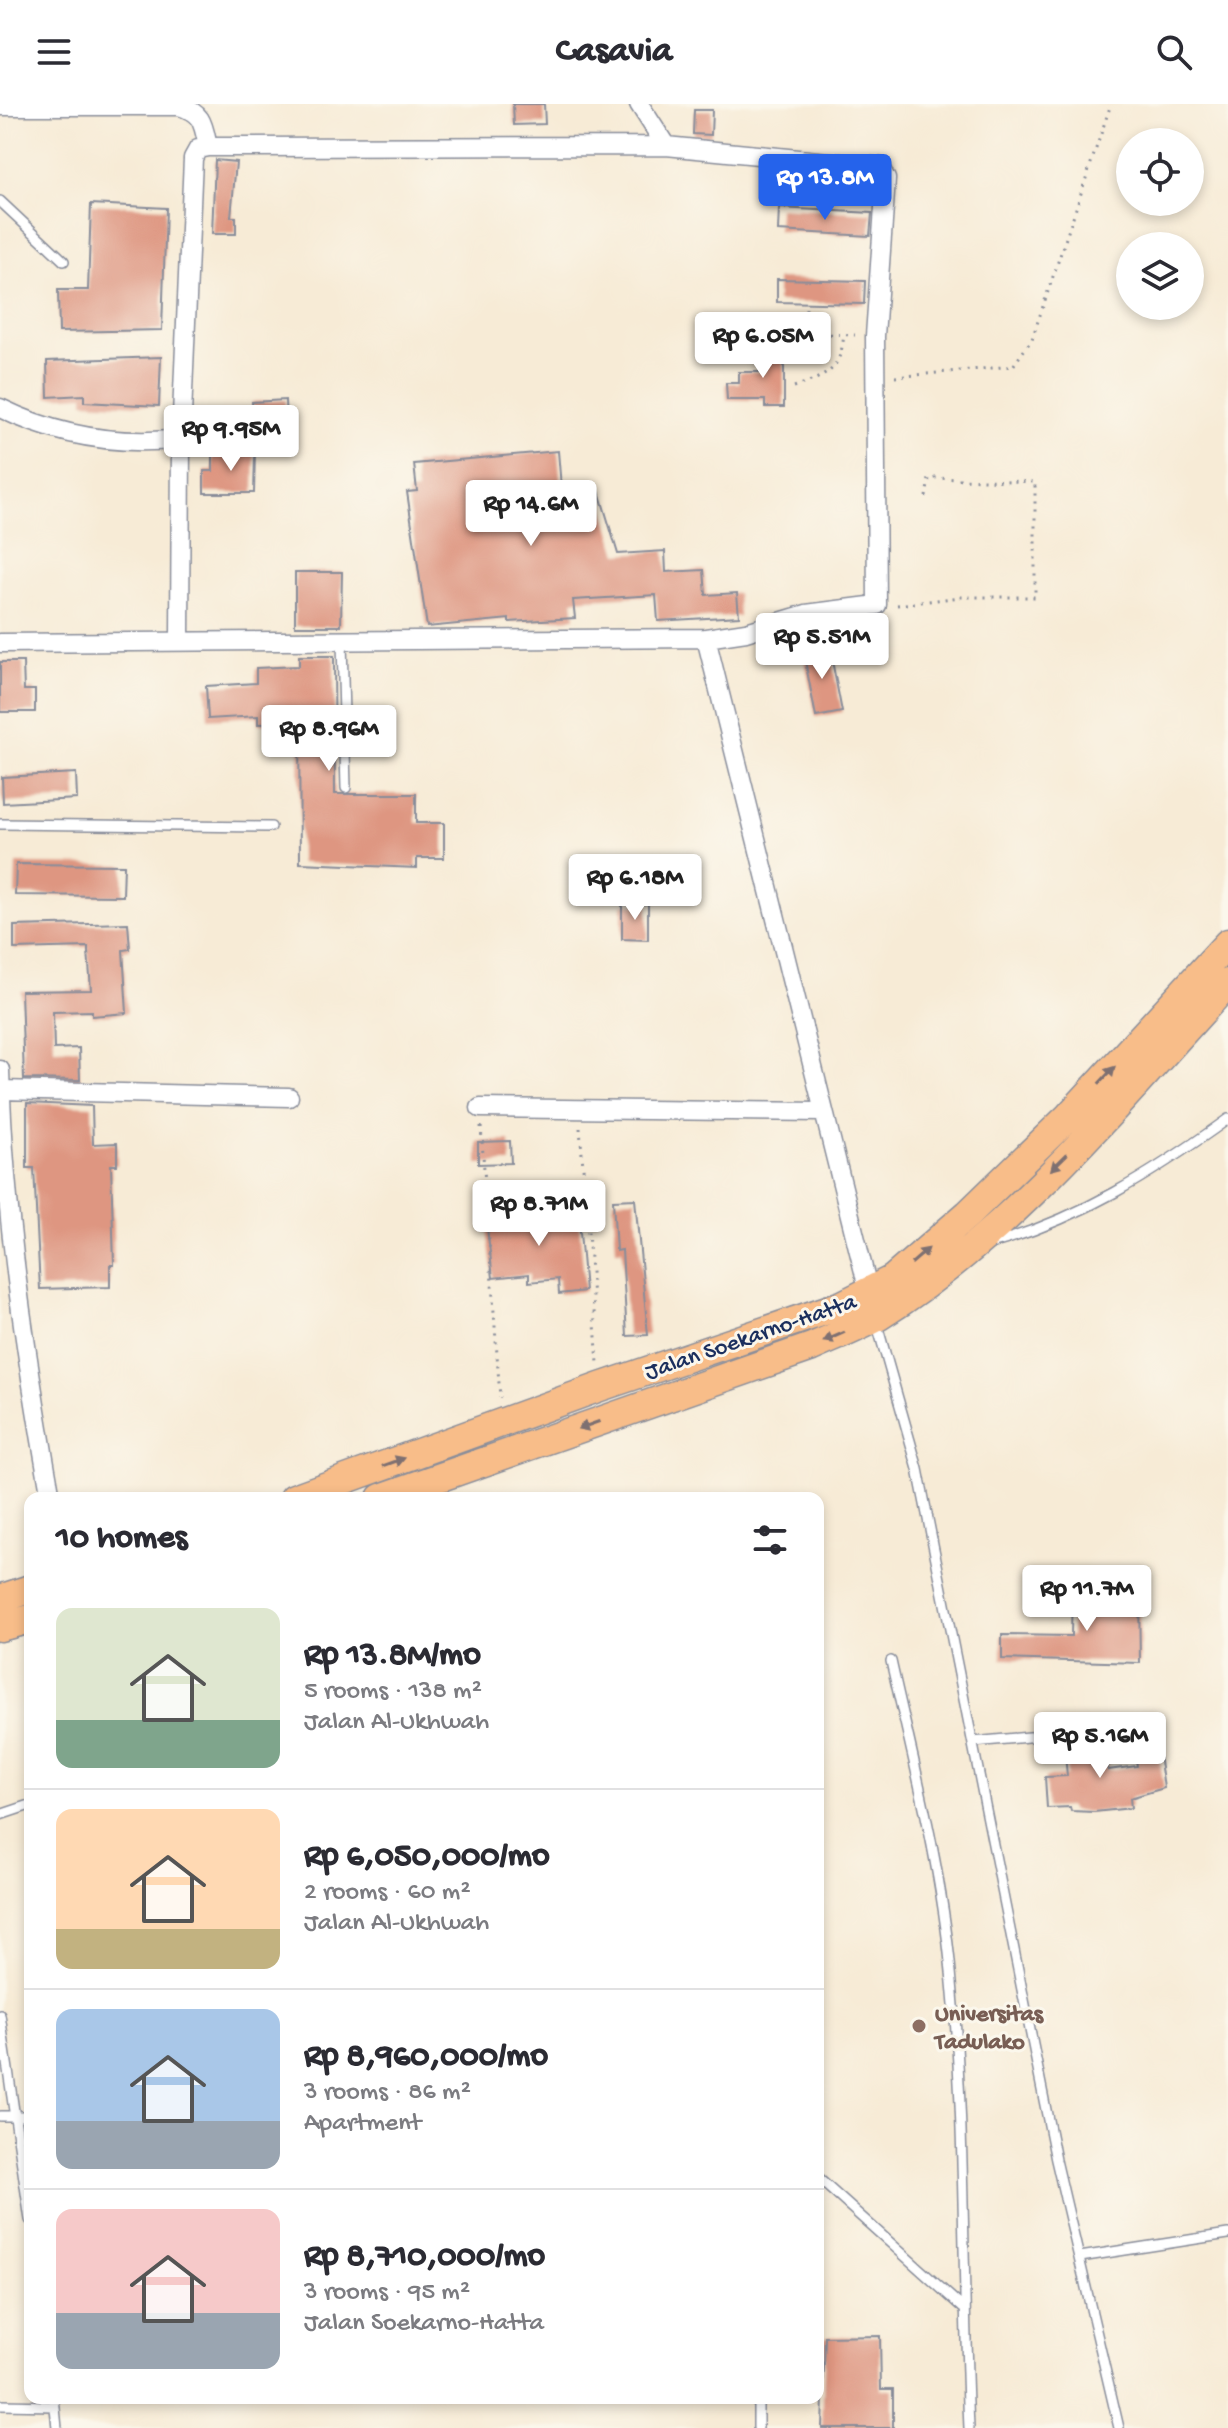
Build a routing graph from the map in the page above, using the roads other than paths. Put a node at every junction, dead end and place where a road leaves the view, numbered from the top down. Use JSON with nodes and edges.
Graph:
{"nodes":[{"id":1,"x":639,"y":104,"type":"edge"},
{"id":2,"x":0,"y":106,"type":"edge"},
{"id":3,"x":666,"y":146,"type":"junction"},
{"id":4,"x":208,"y":147,"type":"junction"},
{"id":5,"x":0,"y":201,"type":"edge"},
{"id":6,"x":64,"y":261,"type":"dead end"},
{"id":7,"x":0,"y":408,"type":"edge"},
{"id":8,"x":181,"y":439,"type":"junction"},
{"id":9,"x":706,"y":638,"type":"junction"},
{"id":10,"x":180,"y":641,"type":"junction"},
{"id":11,"x":342,"y":642,"type":"junction"},
{"id":12,"x":0,"y":643,"type":"edge"},
{"id":13,"x":346,"y":788,"type":"dead end"},
{"id":14,"x":0,"y":824,"type":"edge"},
{"id":15,"x":271,"y":827,"type":"dead end"},
{"id":16,"x":1228,"y":943,"type":"edge"},
{"id":17,"x":1228,"y":983,"type":"edge"},
{"id":18,"x":0,"y":1070,"type":"edge"},
{"id":19,"x":1,"y":1090,"type":"edge"},
{"id":20,"x":289,"y":1097,"type":"dead end"},
{"id":21,"x":480,"y":1108,"type":"road end"},
{"id":22,"x":823,"y":1112,"type":"junction"},
{"id":23,"x":1228,"y":1119,"type":"edge"},
{"id":24,"x":972,"y":1249,"type":"junction"},
{"id":25,"x":872,"y":1305,"type":"junction"},
{"id":26,"x":50,"y":1492,"type":"edge"},
{"id":27,"x":310,"y":1492,"type":"edge"},
{"id":28,"x":398,"y":1492,"type":"edge"},
{"id":29,"x":24,"y":1591,"type":"edge"},
{"id":30,"x":0,"y":1599,"type":"edge"},
{"id":31,"x":24,"y":1621,"type":"edge"},
{"id":32,"x":0,"y":1627,"type":"edge"},
{"id":33,"x":891,"y":1661,"type":"dead end"},
{"id":34,"x":1106,"y":1730,"type":"dead end"},
{"id":35,"x":973,"y":1742,"type":"junction"},
{"id":36,"x":24,"y":1807,"type":"edge"},
{"id":37,"x":0,"y":1815,"type":"edge"},
{"id":38,"x":0,"y":2015,"type":"edge"},
{"id":39,"x":0,"y":2116,"type":"edge"},
{"id":40,"x":16,"y":2116,"type":"junction"},
{"id":41,"x":24,"y":2116,"type":"edge"},
{"id":42,"x":24,"y":2175,"type":"edge"},
{"id":43,"x":824,"y":2183,"type":"edge"},
{"id":44,"x":1228,"y":2234,"type":"edge"},
{"id":45,"x":1080,"y":2257,"type":"junction"},
{"id":46,"x":963,"y":2308,"type":"junction"},
{"id":47,"x":24,"y":2404,"type":"edge"},
{"id":48,"x":54,"y":2404,"type":"edge"},
{"id":49,"x":758,"y":2404,"type":"edge"},
{"id":50,"x":0,"y":2405,"type":"edge"},
{"id":51,"x":57,"y":2428,"type":"edge"},
{"id":52,"x":758,"y":2428,"type":"edge"},
{"id":53,"x":969,"y":2428,"type":"edge"},
{"id":54,"x":1119,"y":2428,"type":"edge"}],
"edges":[{"from":1,"to":3,"type":"street"},
{"from":2,"to":4,"type":"street"},
{"from":3,"to":4,"type":"street"},
{"from":3,"to":9,"type":"street"},
{"from":4,"to":8,"type":"street"},
{"from":5,"to":6,"type":"lane"},
{"from":7,"to":8,"type":"street"},
{"from":8,"to":10,"type":"street"},
{"from":9,"to":11,"type":"street"},
{"from":9,"to":22,"type":"street"},
{"from":10,"to":11,"type":"street"},
{"from":10,"to":12,"type":"street"},
{"from":11,"to":13,"type":"lane"},
{"from":14,"to":15,"type":"lane"},
{"from":25,"to":16,"type":"main road","name":"Jalan Soekarno-Hatta","one_way":true},
{"from":17,"to":24,"type":"main road","name":"Jalan Soekarno-Hatta","one_way":true},
{"from":18,"to":19,"type":"street"},
{"from":19,"to":20,"type":"street"},
{"from":19,"to":26,"type":"street"},
{"from":21,"to":22,"type":"street"},
{"from":22,"to":25,"type":"street"},
{"from":23,"to":24,"type":"lane"},
{"from":24,"to":25,"type":"main road","name":"Jalan Soekarno-Hatta"},
{"from":27,"to":25,"type":"main road","name":"Jalan Soekarno-Hatta","one_way":true},
{"from":25,"to":28,"type":"main road","name":"Jalan Soekarno-Hatta","one_way":true},
{"from":25,"to":35,"type":"lane"},
{"from":29,"to":30,"type":"main road"},
{"from":31,"to":32,"type":"main road"},
{"from":33,"to":46,"type":"lane"},
{"from":34,"to":35,"type":"lane"},
{"from":35,"to":45,"type":"lane"},
{"from":36,"to":37,"type":"lane"},
{"from":38,"to":40,"type":"lane"},
{"from":39,"to":40,"type":"lane"},
{"from":40,"to":41,"type":"lane"},
{"from":40,"to":42,"type":"lane"},
{"from":43,"to":46,"type":"lane"},
{"from":44,"to":45,"type":"lane"},
{"from":45,"to":54,"type":"lane"},
{"from":46,"to":53,"type":"lane"},
{"from":47,"to":50,"type":"lane"},
{"from":48,"to":51,"type":"lane"},
{"from":49,"to":52,"type":"lane"}]}
